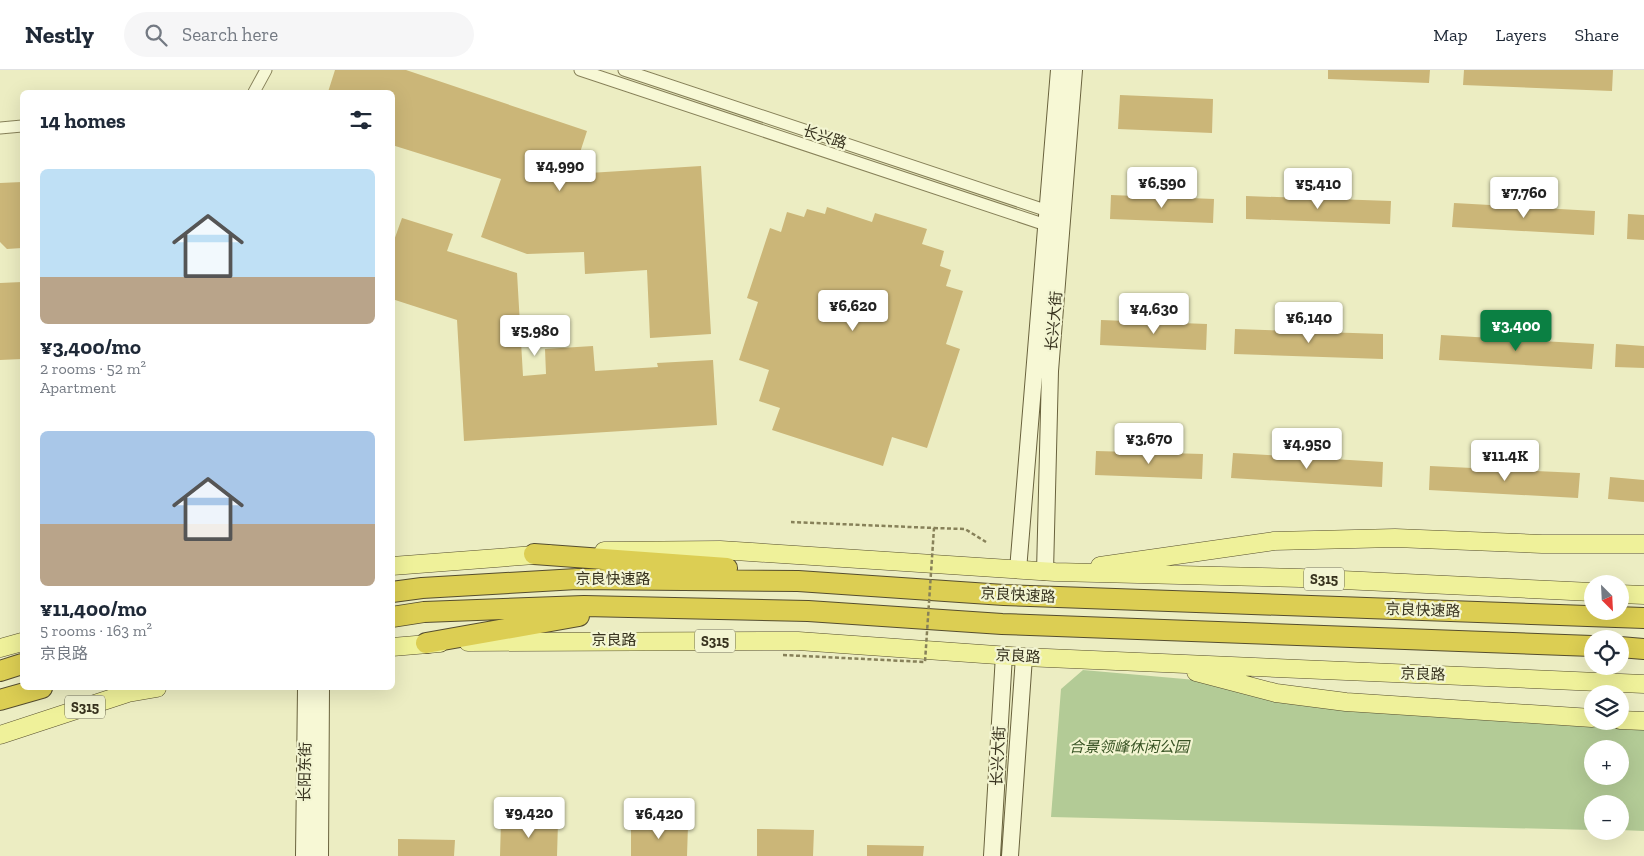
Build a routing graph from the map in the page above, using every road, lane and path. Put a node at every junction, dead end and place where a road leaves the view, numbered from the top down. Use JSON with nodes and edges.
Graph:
{"nodes":[{"id":1,"x":266,"y":70,"type":"edge"},
{"id":2,"x":580,"y":70,"type":"edge"},
{"id":3,"x":624,"y":70,"type":"edge"},
{"id":4,"x":1059,"y":70,"type":"edge"},
{"id":5,"x":1074,"y":70,"type":"edge"},
{"id":6,"x":255,"y":90,"type":"edge"},
{"id":7,"x":20,"y":126,"type":"edge"},
{"id":8,"x":0,"y":128,"type":"edge"},
{"id":9,"x":1055,"y":221,"type":"junction"},
{"id":10,"x":792,"y":522,"type":"dead end"},
{"id":11,"x":934,"y":528,"type":"junction"},
{"id":12,"x":986,"y":542,"type":"dead end"},
{"id":13,"x":1644,"y":544,"type":"edge"},
{"id":14,"x":534,"y":554,"type":"junction"},
{"id":15,"x":395,"y":566,"type":"edge"},
{"id":16,"x":1018,"y":570,"type":"junction"},
{"id":17,"x":1050,"y":572,"type":"junction"},
{"id":18,"x":833,"y":582,"type":"junction"},
{"id":19,"x":395,"y":592,"type":"edge"},
{"id":20,"x":1584,"y":592,"type":"edge"},
{"id":21,"x":1629,"y":594,"type":"edge"},
{"id":22,"x":1644,"y":595,"type":"edge"},
{"id":23,"x":628,"y":607,"type":"junction"},
{"id":24,"x":395,"y":617,"type":"edge"},
{"id":25,"x":1644,"y":618,"type":"edge"},
{"id":26,"x":20,"y":643,"type":"edge"},
{"id":27,"x":426,"y":643,"type":"junction"},
{"id":28,"x":1584,"y":646,"type":"edge"},
{"id":29,"x":395,"y":647,"type":"edge"},
{"id":30,"x":1629,"y":647,"type":"edge"},
{"id":31,"x":0,"y":648,"type":"edge"},
{"id":32,"x":1644,"y":648,"type":"edge"},
{"id":33,"x":783,"y":655,"type":"dead end"},
{"id":34,"x":1004,"y":655,"type":"junction"},
{"id":35,"x":1024,"y":657,"type":"junction"},
{"id":36,"x":1152,"y":662,"type":"junction"},
{"id":37,"x":20,"y":665,"type":"edge"},
{"id":38,"x":0,"y":671,"type":"edge"},
{"id":39,"x":1644,"y":684,"type":"edge"},
{"id":40,"x":35,"y":690,"type":"edge"},
{"id":41,"x":145,"y":690,"type":"edge"},
{"id":42,"x":306,"y":690,"type":"edge"},
{"id":43,"x":321,"y":690,"type":"edge"},
{"id":44,"x":0,"y":700,"type":"edge"},
{"id":45,"x":1584,"y":717,"type":"edge"},
{"id":46,"x":1629,"y":720,"type":"edge"},
{"id":47,"x":1644,"y":721,"type":"edge"},
{"id":48,"x":5,"y":730,"type":"edge"},
{"id":49,"x":304,"y":856,"type":"edge"},
{"id":50,"x":320,"y":856,"type":"edge"},
{"id":51,"x":992,"y":856,"type":"edge"},
{"id":52,"x":1010,"y":856,"type":"edge"}],
"edges":[{"from":1,"to":6,"type":"street"},
{"from":2,"to":9,"type":"street","name":"长兴路"},
{"from":3,"to":9,"type":"street","name":"长兴路"},
{"from":4,"to":9,"type":"street","name":"长兴大街"},
{"from":5,"to":9,"type":"street","name":"长兴大街"},
{"from":7,"to":8,"type":"street"},
{"from":9,"to":16,"type":"street","name":"长兴大街"},
{"from":9,"to":17,"type":"street","name":"长兴大街"},
{"from":10,"to":11,"type":"path","bridge":true},
{"from":11,"to":12,"type":"path"},
{"from":11,"to":33,"type":"path","bridge":true},
{"from":13,"to":17,"type":"main road"},
{"from":14,"to":15,"type":"main road","number":"S315"},
{"from":14,"to":16,"type":"main road","number":"S315"},
{"from":14,"to":18,"type":"highway"},
{"from":16,"to":17,"type":"main road","number":"S315"},
{"from":17,"to":20,"type":"main road","number":"S315"},
{"from":18,"to":19,"type":"highway","name":"京良快速路"},
{"from":18,"to":25,"type":"highway","name":"京良快速路"},
{"from":21,"to":22,"type":"main road"},
{"from":23,"to":24,"type":"highway","name":"京良快速路"},
{"from":23,"to":27,"type":"highway"},
{"from":23,"to":28,"type":"highway","name":"京良快速路"},
{"from":26,"to":31,"type":"main road"},
{"from":27,"to":29,"type":"main road","name":"京良路","number":"S315"},
{"from":27,"to":34,"type":"main road","name":"京良路","number":"S315"},
{"from":30,"to":32,"type":"highway"},
{"from":34,"to":35,"type":"main road","name":"京良路","number":"S315"},
{"from":34,"to":51,"type":"street","name":"长兴大街"},
{"from":35,"to":36,"type":"main road","name":"京良路","number":"S315"},
{"from":35,"to":52,"type":"street","name":"长兴大街"},
{"from":36,"to":39,"type":"main road","name":"京良路","number":"S315"},
{"from":36,"to":45,"type":"main road"},
{"from":37,"to":38,"type":"highway"},
{"from":40,"to":44,"type":"highway"},
{"from":41,"to":48,"type":"main road","number":"S315"},
{"from":42,"to":49,"type":"street","name":"长阳东街"},
{"from":43,"to":50,"type":"street","name":"长阳东街"},
{"from":46,"to":47,"type":"main road"}]}
